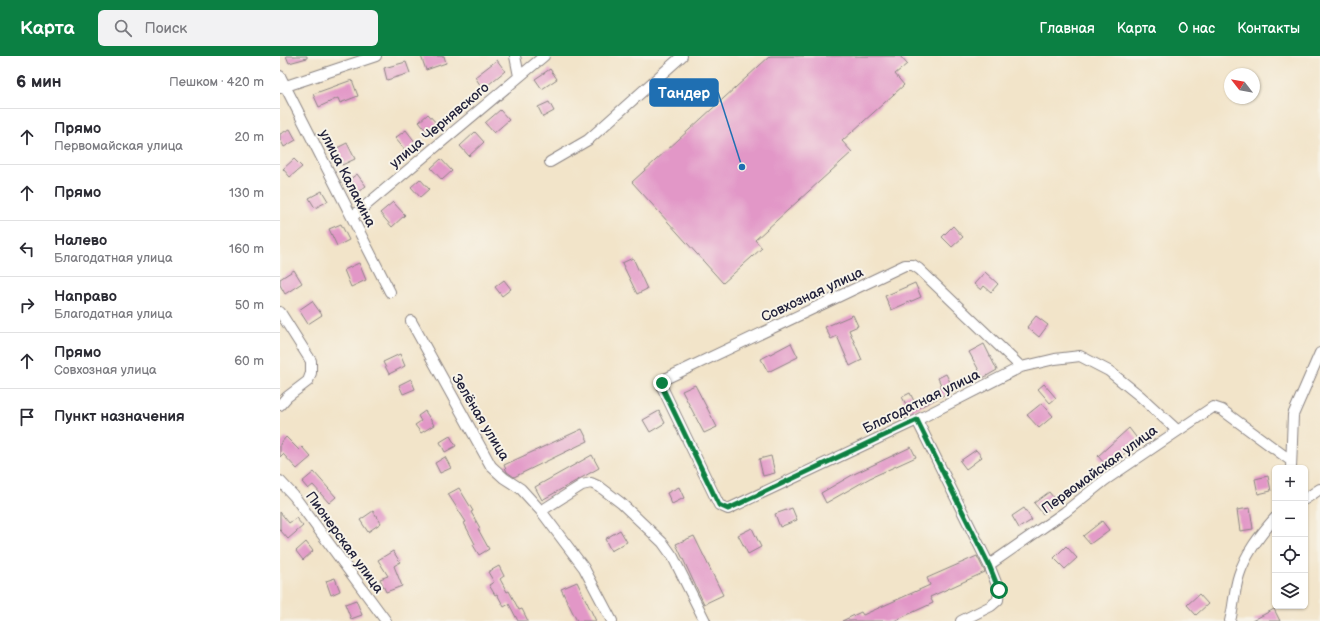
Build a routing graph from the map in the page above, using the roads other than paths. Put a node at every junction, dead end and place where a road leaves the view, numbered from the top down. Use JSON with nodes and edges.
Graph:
{"nodes":[{"id":1,"x":376,"y":56,"type":"edge"},
{"id":2,"x":515,"y":56,"type":"edge"},
{"id":3,"x":544,"y":56,"type":"edge"},
{"id":4,"x":682,"y":56,"type":"edge"},
{"id":5,"x":519,"y":76,"type":"junction"},
{"id":6,"x":282,"y":83,"type":"edge"},
{"id":7,"x":550,"y":162,"type":"dead end"},
{"id":8,"x":352,"y":217,"type":"junction"},
{"id":9,"x":390,"y":292,"type":"dead end"},
{"id":10,"x":280,"y":312,"type":"edge"},
{"id":11,"x":411,"y":320,"type":"dead end"},
{"id":12,"x":1320,"y":353,"type":"edge"},
{"id":13,"x":1021,"y":367,"type":"junction"},
{"id":14,"x":280,"y":405,"type":"edge"},
{"id":15,"x":917,"y":420,"type":"junction"},
{"id":16,"x":1177,"y":430,"type":"junction"},
{"id":17,"x":694,"y":454,"type":"joint"},
{"id":18,"x":1290,"y":464,"type":"edge"},
{"id":19,"x":280,"y":481,"type":"edge"},
{"id":20,"x":1320,"y":489,"type":"edge"},
{"id":21,"x":1308,"y":497,"type":"edge"},
{"id":22,"x":541,"y":511,"type":"junction"},
{"id":23,"x":1272,"y":521,"type":"edge"},
{"id":24,"x":989,"y":565,"type":"junction"},
{"id":25,"x":386,"y":621,"type":"edge"},
{"id":26,"x":612,"y":621,"type":"edge"},
{"id":27,"x":705,"y":621,"type":"edge"},
{"id":28,"x":961,"y":621,"type":"edge"},
{"id":29,"x":1230,"y":621,"type":"edge"}],
"edges":[{"from":1,"to":6,"type":"street"},
{"from":2,"to":5,"type":"street"},
{"from":3,"to":5,"type":"street","name":"улица Чернявского"},
{"from":4,"to":7,"type":"street"},
{"from":5,"to":8,"type":"street","name":"улица Чернявского"},
{"from":6,"to":8,"type":"street","name":"улица Калакина"},
{"from":8,"to":9,"type":"street","name":"улица Калакина"},
{"from":10,"to":14,"type":"street"},
{"from":11,"to":22,"type":"street","name":"Зелёная улица"},
{"from":12,"to":18,"type":"street"},
{"from":13,"to":15,"type":"street","name":"Благодатная улица"},
{"from":13,"to":16,"type":"street","name":"Благодатная улица"},
{"from":13,"to":17,"type":"street","name":"Совхозная улица"},
{"from":15,"to":17,"type":"street","name":"Благодатная улица"},
{"from":15,"to":24,"type":"street"},
{"from":16,"to":18,"type":"street","name":"Первомайская улица"},
{"from":16,"to":24,"type":"street","name":"Первомайская улица"},
{"from":19,"to":25,"type":"street","name":"Пионерская улица"},
{"from":20,"to":21,"type":"street"},
{"from":22,"to":26,"type":"street","name":"Зелёная улица"},
{"from":22,"to":27,"type":"street"},
{"from":23,"to":29,"type":"street"},
{"from":24,"to":28,"type":"street"}]}
